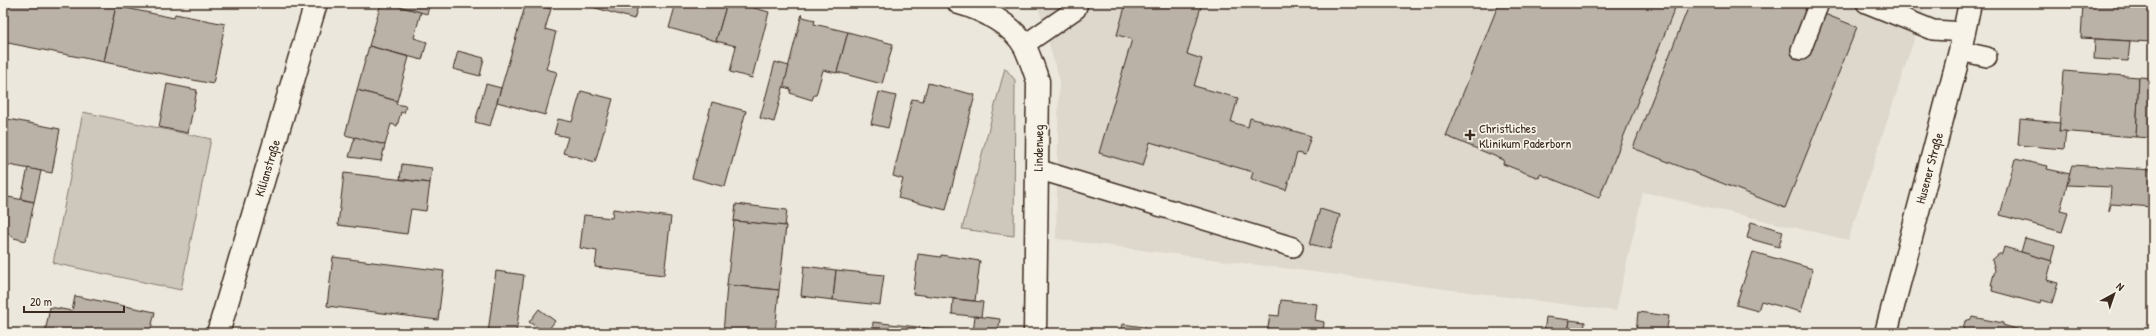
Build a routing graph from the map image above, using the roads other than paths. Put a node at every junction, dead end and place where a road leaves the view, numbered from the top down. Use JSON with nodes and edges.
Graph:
{"nodes":[{"id":1,"x":316,"y":3,"type":"edge"},
{"id":2,"x":959,"y":3,"type":"edge"},
{"id":3,"x":1078,"y":3,"type":"edge"},
{"id":4,"x":1819,"y":3,"type":"edge"},
{"id":5,"x":1866,"y":3,"type":"edge"},
{"id":6,"x":1970,"y":3,"type":"edge"},
{"id":7,"x":1962,"y":41,"type":"junction"},
{"id":8,"x":1024,"y":45,"type":"junction"},
{"id":9,"x":1801,"y":50,"type":"dead end"},
{"id":10,"x":1987,"y":57,"type":"dead end"},
{"id":11,"x":1037,"y":169,"type":"junction"},
{"id":12,"x":1293,"y":247,"type":"dead end"},
{"id":13,"x":218,"y":333,"type":"edge"},
{"id":14,"x":1035,"y":333,"type":"edge"},
{"id":15,"x":1886,"y":333,"type":"edge"}],
"edges":[{"from":1,"to":13,"type":"street","name":"Kilianstraße"},
{"from":2,"to":8,"type":"street","name":"Lindenweg"},
{"from":3,"to":8,"type":"lane"},
{"from":4,"to":9,"type":"lane"},
{"from":5,"to":7,"type":"lane"},
{"from":6,"to":7,"type":"street","name":"Husener Straße"},
{"from":7,"to":10,"type":"lane"},
{"from":7,"to":15,"type":"street","name":"Husener Straße"},
{"from":8,"to":11,"type":"street","name":"Lindenweg"},
{"from":11,"to":12,"type":"lane"},
{"from":11,"to":14,"type":"street","name":"Lindenweg"}]}
